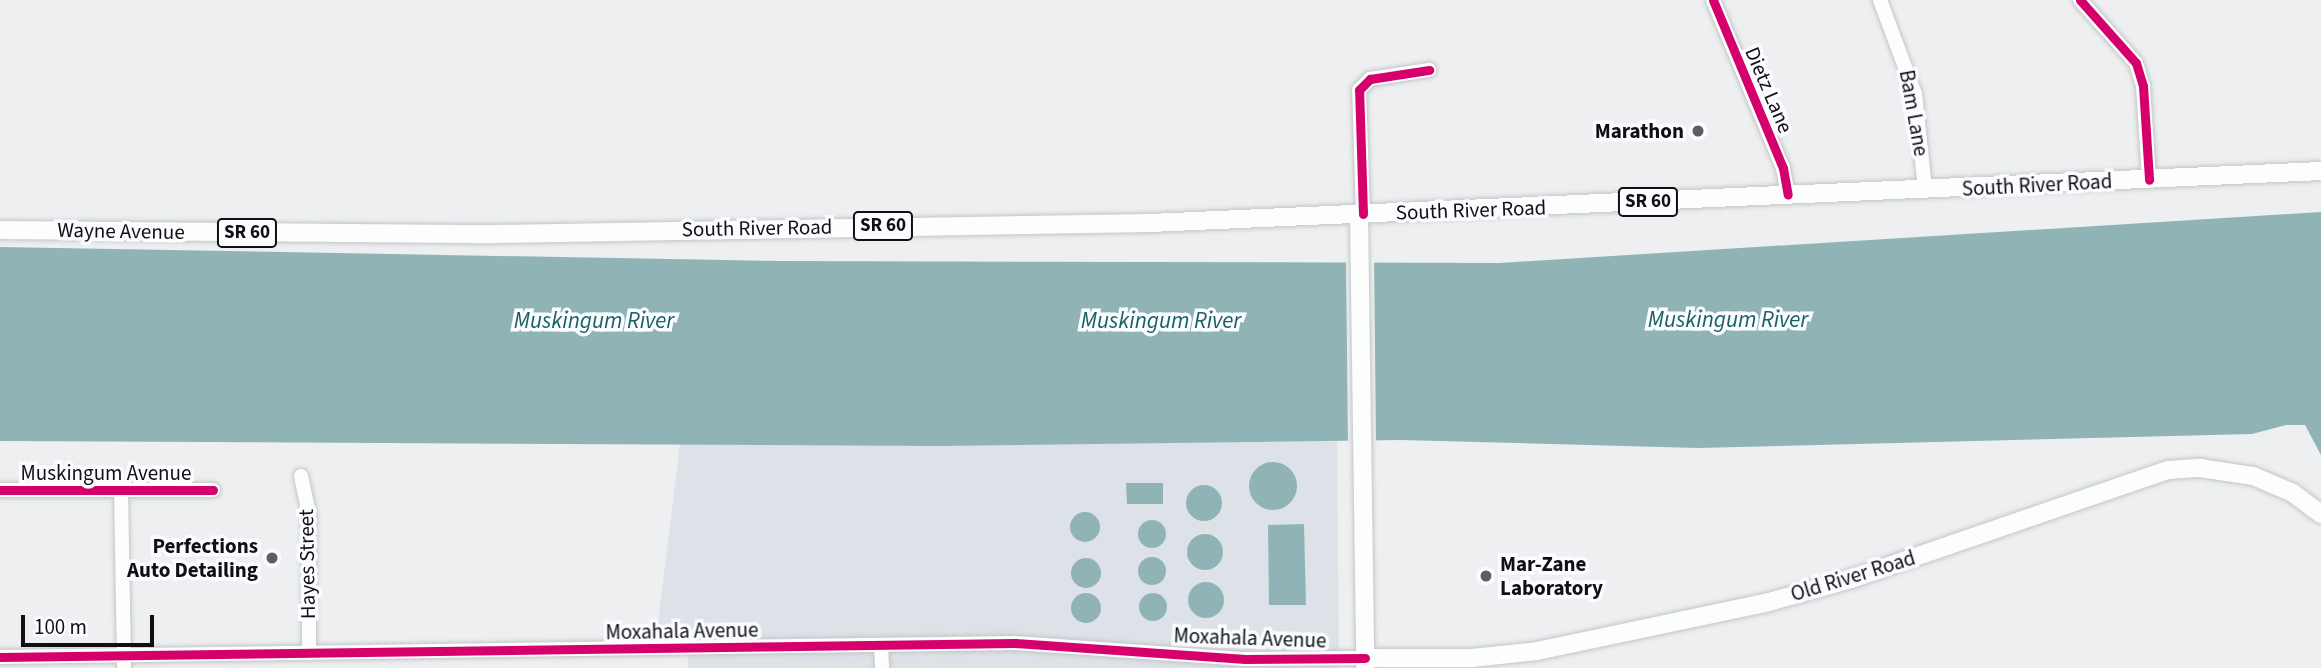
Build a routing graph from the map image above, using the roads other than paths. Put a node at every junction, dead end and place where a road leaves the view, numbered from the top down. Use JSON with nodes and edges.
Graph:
{"nodes":[{"id":1,"x":1713,"y":0,"type":"edge"},
{"id":2,"x":1880,"y":0,"type":"edge"},
{"id":3,"x":2080,"y":0,"type":"edge"},
{"id":4,"x":1429,"y":70,"type":"dead end"},
{"id":5,"x":2321,"y":171,"type":"edge"},
{"id":6,"x":2149,"y":180,"type":"junction"},
{"id":7,"x":1926,"y":190,"type":"junction"},
{"id":8,"x":1788,"y":195,"type":"junction"},
{"id":9,"x":1361,"y":214,"type":"junction"},
{"id":10,"x":0,"y":230,"type":"edge"},
{"id":11,"x":494,"y":234,"type":"joint"},
{"id":12,"x":301,"y":476,"type":"dead end"},
{"id":13,"x":0,"y":490,"type":"edge"},
{"id":14,"x":121,"y":490,"type":"junction"},
{"id":15,"x":213,"y":490,"type":"dead end"},
{"id":16,"x":2321,"y":514,"type":"edge"},
{"id":17,"x":881,"y":646,"type":"junction"},
{"id":18,"x":309,"y":653,"type":"junction"},
{"id":19,"x":0,"y":657,"type":"edge"},
{"id":20,"x":380,"y":660,"type":"edge"},
{"id":21,"x":124,"y":662,"type":"edge"},
{"id":22,"x":1365,"y":663,"type":"edge"},
{"id":23,"x":882,"y":668,"type":"edge"}],
"edges":[{"from":1,"to":8,"type":"street","name":"Dietz Lane"},
{"from":2,"to":7,"type":"street","name":"Bam Lane"},
{"from":3,"to":6,"type":"street"},
{"from":4,"to":9,"type":"street"},
{"from":5,"to":6,"type":"main road","name":"South River Road","number":"SR 60"},
{"from":6,"to":7,"type":"main road","name":"South River Road","number":"SR 60"},
{"from":7,"to":8,"type":"main road","name":"South River Road","number":"SR 60"},
{"from":8,"to":9,"type":"main road","name":"South River Road","number":"SR 60"},
{"from":9,"to":11,"type":"main road","name":"South River Road","number":"SR 60"},
{"from":9,"to":22,"type":"main road"},
{"from":10,"to":11,"type":"main road","name":"Wayne Avenue","number":"SR 60"},
{"from":12,"to":18,"type":"street","name":"Hayes Street"},
{"from":13,"to":14,"type":"street","name":"Muskingum Avenue"},
{"from":14,"to":15,"type":"street","name":"Muskingum Avenue"},
{"from":14,"to":21,"type":"street"},
{"from":16,"to":22,"type":"main road","name":"Old River Road"},
{"from":17,"to":20,"type":"street","name":"Moxahala Avenue"},
{"from":17,"to":22,"type":"street","name":"Moxahala Avenue"},
{"from":17,"to":23,"type":"street"},
{"from":18,"to":20,"type":"street","name":"Moxahala Avenue"},
{"from":18,"to":21,"type":"street","name":"Moxahala Avenue"},
{"from":19,"to":21,"type":"street","name":"Moxahala Avenue"}]}
